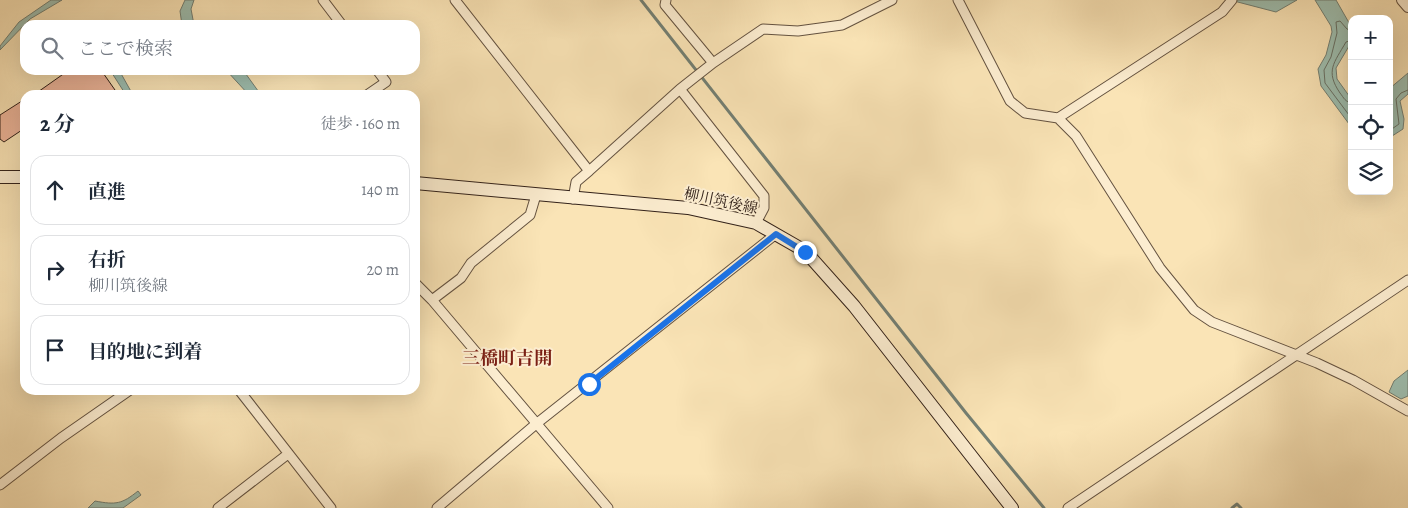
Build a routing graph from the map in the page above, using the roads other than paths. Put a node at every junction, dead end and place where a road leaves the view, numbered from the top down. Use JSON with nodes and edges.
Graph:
{"nodes":[{"id":1,"x":323,"y":0,"type":"edge"},
{"id":2,"x":455,"y":0,"type":"edge"},
{"id":3,"x":666,"y":0,"type":"edge"},
{"id":4,"x":892,"y":0,"type":"edge"},
{"id":5,"x":958,"y":0,"type":"edge"},
{"id":6,"x":1402,"y":0,"type":"edge"},
{"id":7,"x":1232,"y":2,"type":"edge"},
{"id":8,"x":1408,"y":7,"type":"edge"},
{"id":9,"x":338,"y":20,"type":"edge"},
{"id":10,"x":713,"y":62,"type":"junction"},
{"id":11,"x":380,"y":75,"type":"edge"},
{"id":12,"x":680,"y":89,"type":"junction"},
{"id":13,"x":374,"y":90,"type":"edge"},
{"id":14,"x":1058,"y":118,"type":"junction"},
{"id":15,"x":589,"y":171,"type":"junction"},
{"id":16,"x":0,"y":177,"type":"edge"},
{"id":17,"x":20,"y":177,"type":"edge"},
{"id":18,"x":420,"y":183,"type":"edge"},
{"id":19,"x":536,"y":195,"type":"junction"},
{"id":20,"x":573,"y":199,"type":"junction"},
{"id":21,"x":756,"y":223,"type":"junction"},
{"id":22,"x":776,"y":234,"type":"junction"},
{"id":23,"x":1408,"y":280,"type":"edge"},
{"id":24,"x":420,"y":288,"type":"edge"},
{"id":25,"x":432,"y":300,"type":"junction"},
{"id":26,"x":1296,"y":355,"type":"junction"},
{"id":27,"x":123,"y":395,"type":"edge"},
{"id":28,"x":243,"y":395,"type":"edge"},
{"id":29,"x":1406,"y":409,"type":"edge"},
{"id":30,"x":536,"y":424,"type":"junction"},
{"id":31,"x":288,"y":454,"type":"junction"},
{"id":32,"x":0,"y":485,"type":"edge"},
{"id":33,"x":218,"y":508,"type":"edge"},
{"id":34,"x":331,"y":508,"type":"edge"},
{"id":35,"x":437,"y":508,"type":"edge"},
{"id":36,"x":608,"y":508,"type":"edge"},
{"id":37,"x":1012,"y":508,"type":"edge"},
{"id":38,"x":1068,"y":508,"type":"edge"}],
"edges":[{"from":1,"to":9,"type":"street"},
{"from":2,"to":15,"type":"street"},
{"from":3,"to":10,"type":"street"},
{"from":4,"to":10,"type":"street"},
{"from":5,"to":14,"type":"street"},
{"from":6,"to":8,"type":"street"},
{"from":7,"to":14,"type":"street"},
{"from":10,"to":12,"type":"street"},
{"from":11,"to":13,"type":"street"},
{"from":12,"to":15,"type":"street"},
{"from":12,"to":21,"type":"street"},
{"from":14,"to":26,"type":"street"},
{"from":15,"to":20,"type":"street"},
{"from":16,"to":17,"type":"main road"},
{"from":18,"to":19,"type":"main road","name":"柳川筑後線"},
{"from":19,"to":20,"type":"main road","name":"柳川筑後線"},
{"from":19,"to":25,"type":"street"},
{"from":20,"to":21,"type":"main road","name":"柳川筑後線"},
{"from":21,"to":22,"type":"main road","name":"柳川筑後線"},
{"from":22,"to":30,"type":"street"},
{"from":22,"to":37,"type":"main road","name":"柳川筑後線"},
{"from":23,"to":26,"type":"street"},
{"from":24,"to":25,"type":"street"},
{"from":25,"to":30,"type":"street"},
{"from":26,"to":29,"type":"street"},
{"from":26,"to":38,"type":"street"},
{"from":27,"to":32,"type":"street"},
{"from":28,"to":31,"type":"street"},
{"from":30,"to":35,"type":"street"},
{"from":30,"to":36,"type":"street"},
{"from":31,"to":33,"type":"street"},
{"from":31,"to":34,"type":"street"}]}
